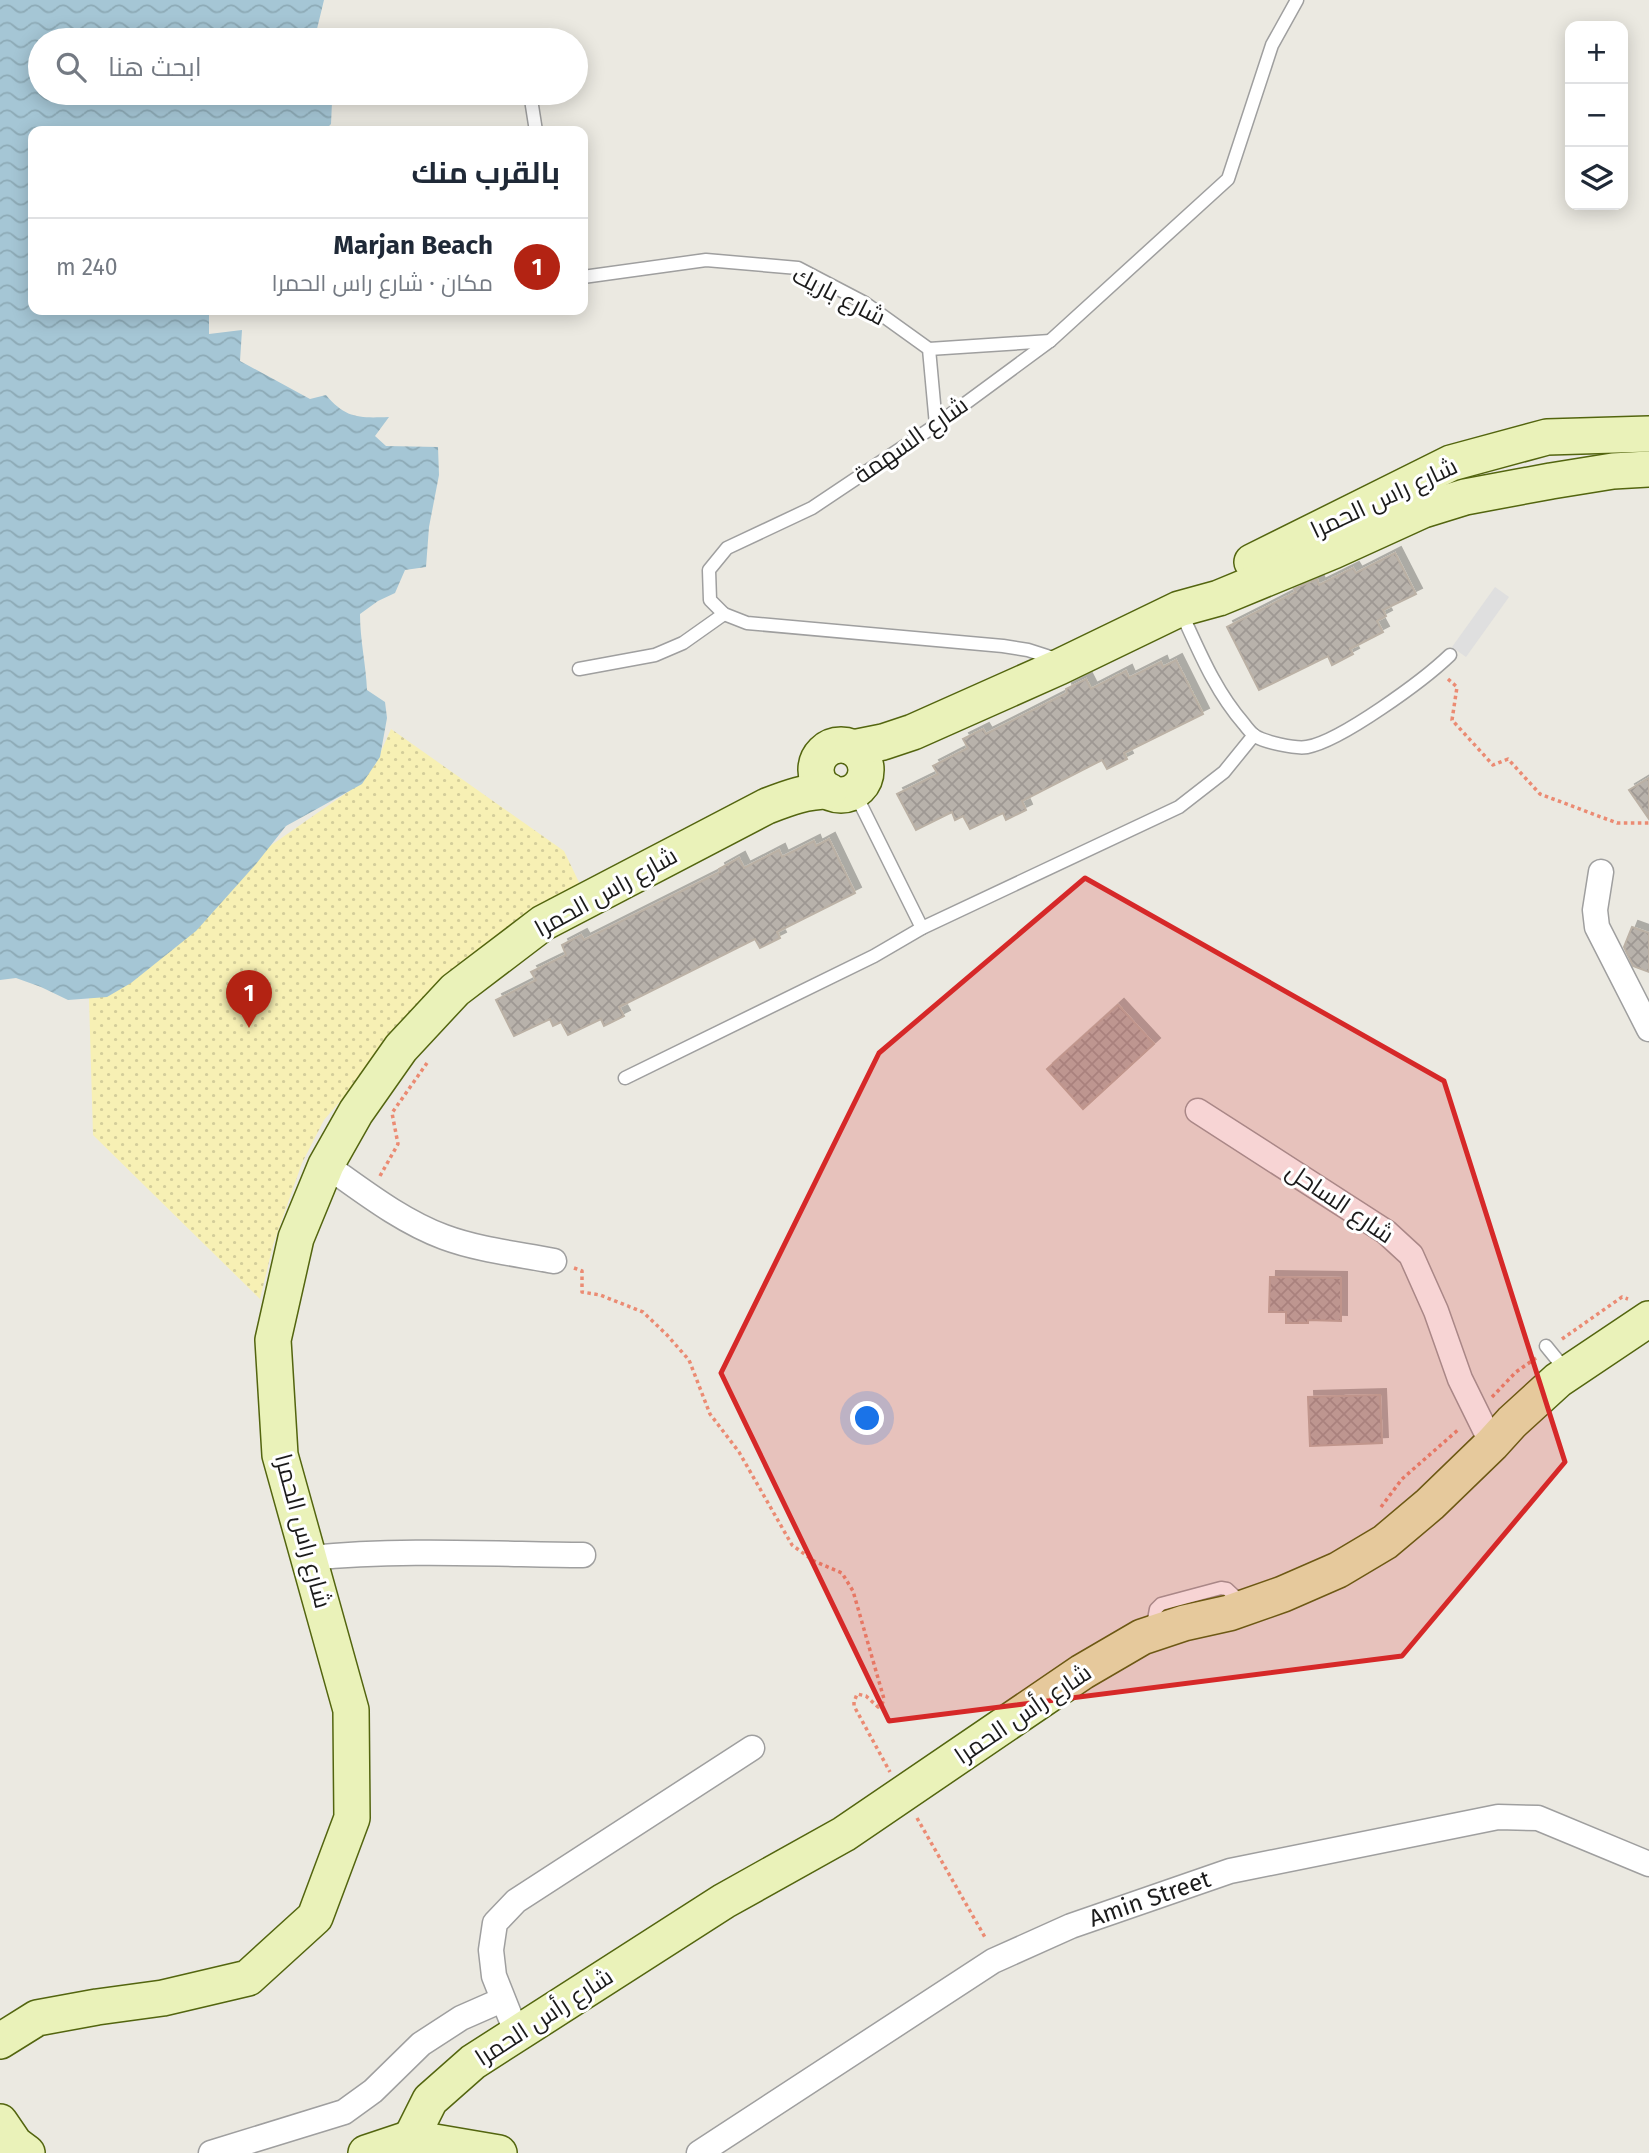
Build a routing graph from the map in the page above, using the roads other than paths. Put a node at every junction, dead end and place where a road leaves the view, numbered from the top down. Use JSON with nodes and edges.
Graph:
{"nodes":[{"id":1,"x":1297,"y":0,"type":"edge"},
{"id":2,"x":532,"y":105,"type":"edge"},
{"id":3,"x":535,"y":126,"type":"edge"},
{"id":4,"x":588,"y":277,"type":"edge"},
{"id":5,"x":1050,"y":341,"type":"junction"},
{"id":6,"x":929,"y":349,"type":"junction"},
{"id":7,"x":936,"y":425,"type":"junction"},
{"id":8,"x":1649,"y":434,"type":"edge"},
{"id":9,"x":1649,"y":469,"type":"edge"},
{"id":10,"x":1179,"y":609,"type":"junction"},
{"id":11,"x":724,"y":614,"type":"junction"},
{"id":12,"x":1450,"y":655,"type":"dead end"},
{"id":13,"x":1053,"y":661,"type":"junction"},
{"id":14,"x":579,"y":669,"type":"dead end"},
{"id":15,"x":1254,"y":735,"type":"junction"},
{"id":16,"x":844,"y":772,"type":"junction"},
{"id":17,"x":1601,"y":872,"type":"dead end"},
{"id":18,"x":922,"y":928,"type":"junction"},
{"id":19,"x":1649,"y":1029,"type":"edge"},
{"id":20,"x":625,"y":1078,"type":"dead end"},
{"id":21,"x":1198,"y":1111,"type":"dead end"},
{"id":22,"x":326,"y":1164,"type":"junction"},
{"id":23,"x":554,"y":1261,"type":"road end"},
{"id":24,"x":1640,"y":1310,"type":"edge"},
{"id":25,"x":1492,"y":1444,"type":"junction"},
{"id":26,"x":583,"y":1555,"type":"dead end"},
{"id":27,"x":310,"y":1558,"type":"junction"},
{"id":28,"x":752,"y":1748,"type":"dead end"},
{"id":29,"x":1649,"y":1864,"type":"edge"},
{"id":30,"x":502,"y":2000,"type":"junction"},
{"id":31,"x":517,"y":2034,"type":"junction"},
{"id":32,"x":0,"y":2041,"type":"edge"},
{"id":33,"x":0,"y":2122,"type":"edge"},
{"id":34,"x":411,"y":2138,"type":"junction"},
{"id":35,"x":27,"y":2153,"type":"edge"},
{"id":36,"x":211,"y":2153,"type":"edge"},
{"id":37,"x":366,"y":2153,"type":"edge"},
{"id":38,"x":499,"y":2153,"type":"edge"},
{"id":39,"x":699,"y":2153,"type":"edge"}],
"edges":[{"from":1,"to":5,"type":"lane","name":"شارع السهمة"},
{"from":2,"to":3,"type":"lane"},
{"from":4,"to":6,"type":"lane","name":"شارع باريك"},
{"from":5,"to":6,"type":"lane"},
{"from":5,"to":7,"type":"lane","name":"شارع السهمة"},
{"from":6,"to":7,"type":"lane"},
{"from":7,"to":11,"type":"lane","name":"شارع السهمة"},
{"from":8,"to":10,"type":"street","name":"شارع راس الحمرا"},
{"from":9,"to":10,"type":"street","name":"شارع راس الحمرا"},
{"from":10,"to":13,"type":"street","name":"شارع راس الحمرا"},
{"from":10,"to":15,"type":"lane"},
{"from":11,"to":13,"type":"lane"},
{"from":11,"to":14,"type":"lane"},
{"from":12,"to":15,"type":"lane"},
{"from":13,"to":16,"type":"street","name":"شارع راس الحمرا"},
{"from":15,"to":18,"type":"lane"},
{"from":16,"to":18,"type":"lane"},
{"from":16,"to":22,"type":"street","name":"شارع راس الحمرا"},
{"from":17,"to":19,"type":"street"},
{"from":18,"to":20,"type":"lane"},
{"from":21,"to":25,"type":"street","name":"شارع الساحل"},
{"from":22,"to":23,"type":"street"},
{"from":22,"to":27,"type":"street","name":"شارع راس الحمرا"},
{"from":24,"to":25,"type":"street","name":"شارع رأس الحمرا"},
{"from":25,"to":31,"type":"street","name":"شارع رأس الحمرا"},
{"from":26,"to":27,"type":"street"},
{"from":27,"to":32,"type":"street","name":"شارع راس الحمرا"},
{"from":28,"to":30,"type":"street"},
{"from":29,"to":39,"type":"street","name":"Amin Street"},
{"from":30,"to":31,"type":"street"},
{"from":30,"to":36,"type":"street"},
{"from":31,"to":34,"type":"street","name":"شارع رأس الحمرا"},
{"from":33,"to":35,"type":"street"},
{"from":34,"to":37,"type":"street"},
{"from":34,"to":38,"type":"street"}]}
